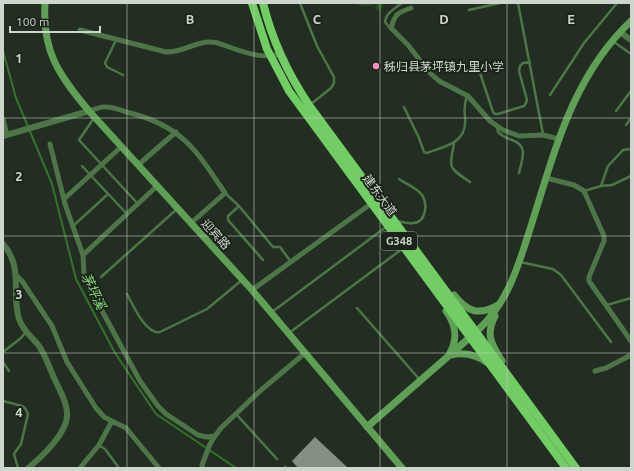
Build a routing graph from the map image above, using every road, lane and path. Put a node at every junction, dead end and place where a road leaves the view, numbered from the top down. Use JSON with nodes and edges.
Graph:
{"nodes":[{"id":1,"x":45,"y":3,"type":"edge"},
{"id":2,"x":252,"y":3,"type":"edge"},
{"id":3,"x":264,"y":3,"type":"edge"},
{"id":4,"x":300,"y":3,"type":"edge"},
{"id":5,"x":402,"y":3,"type":"edge"},
{"id":6,"x":500,"y":3,"type":"edge"},
{"id":7,"x":518,"y":3,"type":"edge"},
{"id":8,"x":617,"y":3,"type":"edge"},
{"id":9,"x":411,"y":8,"type":"dead end"},
{"id":10,"x":469,"y":10,"type":"dead end"},
{"id":11,"x":631,"y":21,"type":"edge"},
{"id":12,"x":391,"y":28,"type":"junction"},
{"id":13,"x":80,"y":30,"type":"dead end"},
{"id":14,"x":620,"y":32,"type":"junction"},
{"id":15,"x":116,"y":39,"type":"junction"},
{"id":16,"x":631,"y":40,"type":"edge"},
{"id":17,"x":612,"y":41,"type":"junction"},
{"id":18,"x":280,"y":54,"type":"junction"},
{"id":19,"x":631,"y":54,"type":"edge"},
{"id":20,"x":271,"y":56,"type":"junction"},
{"id":21,"x":476,"y":61,"type":"dead end"},
{"id":22,"x":530,"y":62,"type":"junction"},
{"id":23,"x":123,"y":75,"type":"dead end"},
{"id":24,"x":631,"y":91,"type":"edge"},
{"id":25,"x":550,"y":94,"type":"dead end"},
{"id":26,"x":468,"y":96,"type":"junction"},
{"id":27,"x":404,"y":107,"type":"dead end"},
{"id":28,"x":306,"y":108,"type":"junction"},
{"id":29,"x":89,"y":111,"type":"junction"},
{"id":30,"x":616,"y":111,"type":"dead end"},
{"id":31,"x":95,"y":118,"type":"junction"},
{"id":32,"x":631,"y":118,"type":"edge"},
{"id":33,"x":3,"y":119,"type":"edge"},
{"id":34,"x":626,"y":125,"type":"dead end"},
{"id":35,"x":497,"y":126,"type":"junction"},
{"id":36,"x":176,"y":132,"type":"junction"},
{"id":37,"x":5,"y":135,"type":"edge"},
{"id":38,"x":543,"y":135,"type":"junction"},
{"id":39,"x":559,"y":139,"type":"junction"},
{"id":40,"x":454,"y":143,"type":"junction"},
{"id":41,"x":50,"y":144,"type":"dead end"},
{"id":42,"x":121,"y":147,"type":"junction"},
{"id":43,"x":631,"y":149,"type":"edge"},
{"id":44,"x":102,"y":165,"type":"junction"},
{"id":45,"x":82,"y":166,"type":"dead end"},
{"id":46,"x":138,"y":166,"type":"junction"},
{"id":47,"x":519,"y":173,"type":"dead end"},
{"id":48,"x":90,"y":175,"type":"junction"},
{"id":49,"x":631,"y":176,"type":"edge"},
{"id":50,"x":546,"y":178,"type":"junction"},
{"id":51,"x":399,"y":179,"type":"dead end"},
{"id":52,"x":470,"y":182,"type":"dead end"},
{"id":53,"x":157,"y":186,"type":"junction"},
{"id":54,"x":601,"y":186,"type":"junction"},
{"id":55,"x":584,"y":191,"type":"junction"},
{"id":56,"x":225,"y":193,"type":"junction"},
{"id":57,"x":108,"y":194,"type":"junction"},
{"id":58,"x":64,"y":199,"type":"junction"},
{"id":59,"x":375,"y":201,"type":"junction"},
{"id":60,"x":138,"y":204,"type":"junction"},
{"id":61,"x":239,"y":206,"type":"junction"},
{"id":62,"x":178,"y":209,"type":"junction"},
{"id":63,"x":127,"y":214,"type":"junction"},
{"id":64,"x":191,"y":223,"type":"junction"},
{"id":65,"x":391,"y":223,"type":"junction"},
{"id":66,"x":72,"y":226,"type":"junction"},
{"id":67,"x":3,"y":244,"type":"edge"},
{"id":68,"x":407,"y":245,"type":"junction"},
{"id":69,"x":83,"y":255,"type":"junction"},
{"id":70,"x":263,"y":260,"type":"dead end"},
{"id":71,"x":291,"y":262,"type":"junction"},
{"id":72,"x":519,"y":262,"type":"junction"},
{"id":73,"x":16,"y":275,"type":"junction"},
{"id":74,"x":101,"y":277,"type":"dead end"},
{"id":75,"x":243,"y":280,"type":"junction"},
{"id":76,"x":438,"y":287,"type":"junction"},
{"id":77,"x":252,"y":290,"type":"junction"},
{"id":78,"x":127,"y":294,"type":"dead end"},
{"id":79,"x":631,"y":298,"type":"edge"},
{"id":80,"x":501,"y":302,"type":"junction"},
{"id":81,"x":606,"y":305,"type":"junction"},
{"id":82,"x":358,"y":308,"type":"dead end"},
{"id":83,"x":271,"y":313,"type":"junction"},
{"id":84,"x":26,"y":332,"type":"junction"},
{"id":85,"x":288,"y":333,"type":"junction"},
{"id":86,"x":473,"y":335,"type":"junction"},
{"id":87,"x":631,"y":341,"type":"edge"},
{"id":88,"x":611,"y":342,"type":"dead end"},
{"id":89,"x":3,"y":352,"type":"edge"},
{"id":90,"x":305,"y":353,"type":"junction"},
{"id":91,"x":631,"y":355,"type":"edge"},
{"id":92,"x":449,"y":356,"type":"junction"},
{"id":93,"x":3,"y":362,"type":"edge"},
{"id":94,"x":490,"y":364,"type":"junction"},
{"id":95,"x":9,"y":371,"type":"dead end"},
{"id":96,"x":595,"y":371,"type":"dead end"},
{"id":97,"x":510,"y":378,"type":"junction"},
{"id":98,"x":420,"y":380,"type":"junction"},
{"id":99,"x":3,"y":401,"type":"edge"},
{"id":100,"x":236,"y":414,"type":"junction"},
{"id":101,"x":112,"y":421,"type":"junction"},
{"id":102,"x":367,"y":426,"type":"junction"},
{"id":103,"x":215,"y":436,"type":"junction"},
{"id":104,"x":99,"y":445,"type":"junction"},
{"id":105,"x":277,"y":459,"type":"dead end"},
{"id":106,"x":18,"y":468,"type":"edge"},
{"id":107,"x":28,"y":468,"type":"edge"},
{"id":108,"x":81,"y":468,"type":"edge"},
{"id":109,"x":119,"y":468,"type":"edge"},
{"id":110,"x":159,"y":468,"type":"edge"},
{"id":111,"x":202,"y":468,"type":"edge"},
{"id":112,"x":402,"y":468,"type":"edge"},
{"id":113,"x":566,"y":468,"type":"edge"},
{"id":114,"x":576,"y":468,"type":"edge"}],
"edges":[{"from":1,"to":29,"type":"main road","name":"迎宾路"},
{"from":2,"to":20,"type":"highway","name":"建东大道","number":"G348"},
{"from":3,"to":18,"type":"highway","name":"建东大道","number":"G348"},
{"from":4,"to":28,"type":"lane"},
{"from":5,"to":12,"type":"lane"},
{"from":6,"to":10,"type":"lane"},
{"from":7,"to":22,"type":"lane"},
{"from":8,"to":25,"type":"lane"},
{"from":9,"to":12,"type":"street"},
{"from":11,"to":14,"type":"main road"},
{"from":12,"to":26,"type":"street"},
{"from":13,"to":15,"type":"street"},
{"from":14,"to":16,"type":"street"},
{"from":14,"to":17,"type":"main road"},
{"from":15,"to":20,"type":"street"},
{"from":15,"to":23,"type":"lane"},
{"from":17,"to":19,"type":"lane"},
{"from":17,"to":39,"type":"main road"},
{"from":18,"to":20,"type":"street"},
{"from":18,"to":28,"type":"highway","name":"建东大道","number":"G348"},
{"from":20,"to":28,"type":"highway","name":"建东大道","number":"G348"},
{"from":21,"to":22,"type":"lane"},
{"from":22,"to":38,"type":"lane"},
{"from":24,"to":30,"type":"lane"},
{"from":26,"to":35,"type":"street"},
{"from":26,"to":40,"type":"lane"},
{"from":27,"to":40,"type":"lane"},
{"from":28,"to":59,"type":"highway","name":"建东大道","number":"G348"},
{"from":29,"to":31,"type":"main road","name":"迎宾路"},
{"from":29,"to":36,"type":"street"},
{"from":29,"to":37,"type":"street"},
{"from":31,"to":42,"type":"main road","name":"迎宾路"},
{"from":31,"to":44,"type":"lane"},
{"from":32,"to":34,"type":"lane"},
{"from":33,"to":37,"type":"street"},
{"from":35,"to":38,"type":"street"},
{"from":35,"to":47,"type":"lane"},
{"from":36,"to":46,"type":"street"},
{"from":36,"to":56,"type":"street"},
{"from":38,"to":39,"type":"street"},
{"from":39,"to":50,"type":"main road"},
{"from":40,"to":52,"type":"lane"},
{"from":41,"to":58,"type":"street"},
{"from":42,"to":44,"type":"street"},
{"from":42,"to":46,"type":"main road","name":"迎宾路"},
{"from":43,"to":54,"type":"lane"},
{"from":44,"to":48,"type":"street"},
{"from":44,"to":60,"type":"lane"},
{"from":45,"to":48,"type":"lane"},
{"from":46,"to":53,"type":"main road","name":"迎宾路"},
{"from":48,"to":57,"type":"lane"},
{"from":48,"to":58,"type":"street"},
{"from":49,"to":54,"type":"lane"},
{"from":50,"to":55,"type":"street"},
{"from":50,"to":72,"type":"main road"},
{"from":51,"to":65,"type":"lane"},
{"from":53,"to":60,"type":"street"},
{"from":53,"to":62,"type":"main road","name":"迎宾路"},
{"from":54,"to":55,"type":"lane"},
{"from":55,"to":81,"type":"street"},
{"from":56,"to":61,"type":"lane"},
{"from":56,"to":64,"type":"street"},
{"from":57,"to":63,"type":"lane"},
{"from":57,"to":66,"type":"lane"},
{"from":58,"to":66,"type":"street"},
{"from":59,"to":65,"type":"highway","name":"建东大道","number":"G348"},
{"from":59,"to":71,"type":"street"},
{"from":60,"to":63,"type":"street"},
{"from":61,"to":70,"type":"lane"},
{"from":61,"to":71,"type":"lane"},
{"from":62,"to":64,"type":"main road","name":"迎宾路"},
{"from":62,"to":74,"type":"lane"},
{"from":63,"to":69,"type":"street"},
{"from":64,"to":75,"type":"main road","name":"迎宾路"},
{"from":65,"to":68,"type":"highway","name":"建东大道","number":"G348"},
{"from":65,"to":83,"type":"lane"},
{"from":66,"to":69,"type":"street"},
{"from":67,"to":73,"type":"street"},
{"from":68,"to":76,"type":"highway","name":"建东大道","number":"G348"},
{"from":68,"to":85,"type":"lane"},
{"from":69,"to":103,"type":"street"},
{"from":71,"to":77,"type":"street"},
{"from":72,"to":80,"type":"main road"},
{"from":72,"to":88,"type":"lane"},
{"from":73,"to":84,"type":"street"},
{"from":73,"to":101,"type":"street"},
{"from":75,"to":77,"type":"main road","name":"迎宾路"},
{"from":75,"to":78,"type":"lane"},
{"from":76,"to":80,"type":"main road"},
{"from":76,"to":86,"type":"highway","name":"建东大道","number":"G348"},
{"from":76,"to":92,"type":"main road"},
{"from":77,"to":83,"type":"main road","name":"迎宾路"},
{"from":79,"to":81,"type":"lane"},
{"from":80,"to":86,"type":"main road"},
{"from":80,"to":97,"type":"main road"},
{"from":81,"to":87,"type":"street"},
{"from":82,"to":98,"type":"lane"},
{"from":83,"to":85,"type":"main road","name":"迎宾路"},
{"from":84,"to":89,"type":"lane"},
{"from":84,"to":107,"type":"street"},
{"from":85,"to":90,"type":"main road","name":"迎宾路"},
{"from":86,"to":92,"type":"main road"},
{"from":86,"to":94,"type":"highway","name":"建东大道","number":"G348"},
{"from":86,"to":97,"type":"highway","name":"建东大道","number":"G348"},
{"from":90,"to":100,"type":"street"},
{"from":90,"to":102,"type":"main road","name":"迎宾路"},
{"from":91,"to":96,"type":"street"},
{"from":92,"to":94,"type":"main road"},
{"from":92,"to":98,"type":"main road"},
{"from":93,"to":95,"type":"lane"},
{"from":94,"to":113,"type":"highway","name":"建东大道","number":"G348"},
{"from":97,"to":114,"type":"highway","name":"建东大道","number":"G348"},
{"from":98,"to":102,"type":"main road"},
{"from":99,"to":106,"type":"lane"},
{"from":100,"to":103,"type":"street"},
{"from":100,"to":105,"type":"lane"},
{"from":101,"to":104,"type":"street"},
{"from":101,"to":110,"type":"street"},
{"from":102,"to":112,"type":"main road","name":"迎宾路"},
{"from":103,"to":111,"type":"street"},
{"from":104,"to":108,"type":"street"},
{"from":104,"to":109,"type":"lane"}]}
